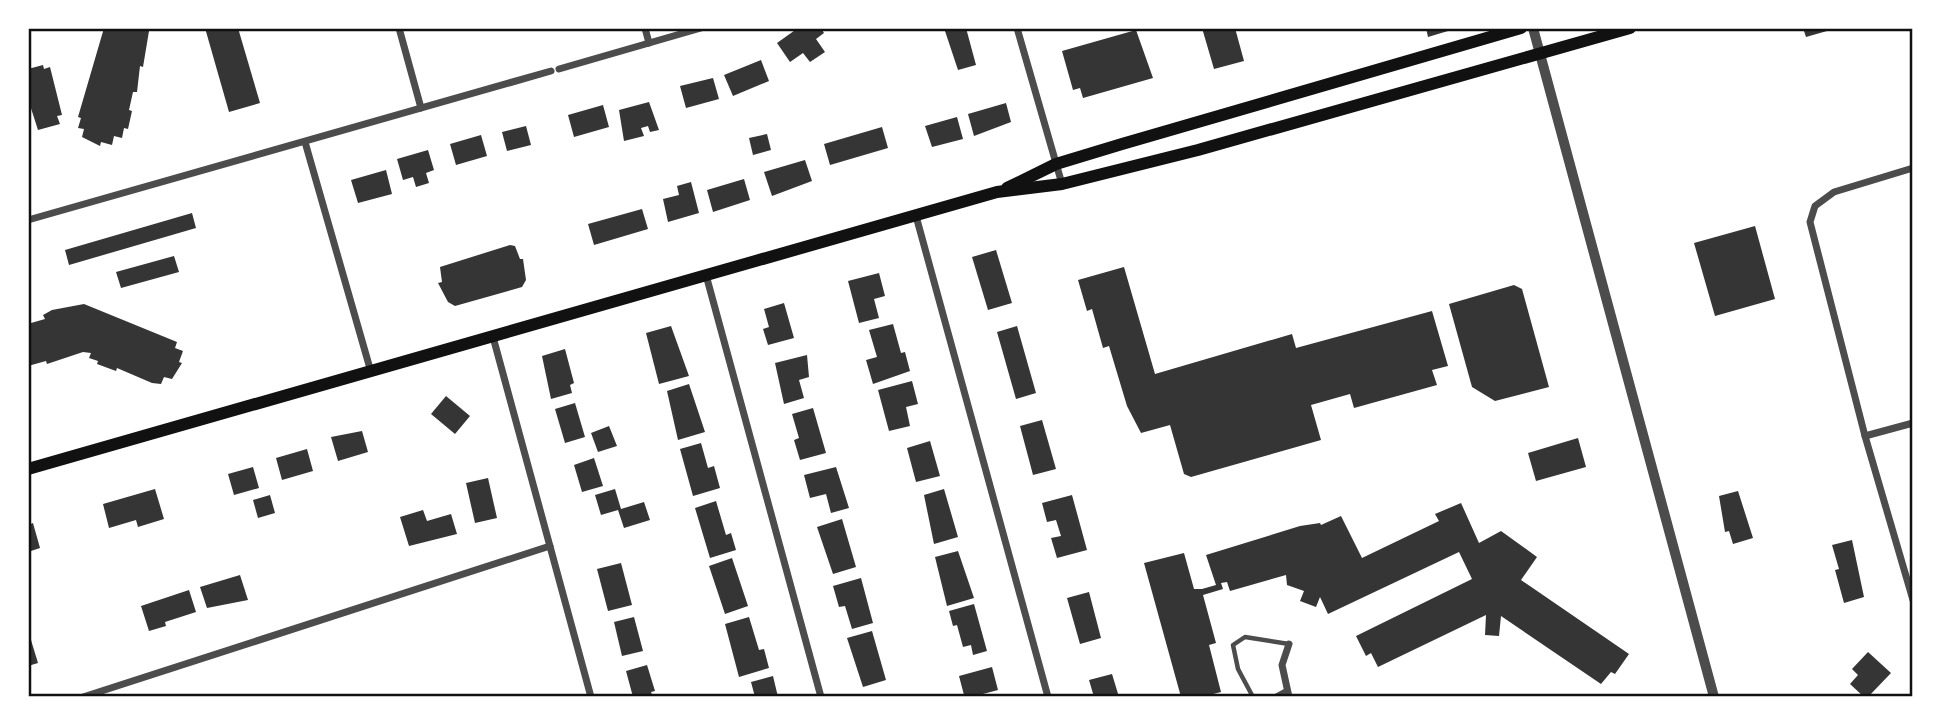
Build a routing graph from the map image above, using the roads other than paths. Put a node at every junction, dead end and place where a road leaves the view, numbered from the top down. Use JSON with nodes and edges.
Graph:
{"nodes":[{"id":1,"x":400,"y":28,"type":"edge"},
{"id":2,"x":645,"y":28,"type":"edge"},
{"id":3,"x":701,"y":28,"type":"edge"},
{"id":4,"x":1017,"y":28,"type":"edge"},
{"id":5,"x":1521,"y":28,"type":"edge"},
{"id":6,"x":1533,"y":28,"type":"edge"},
{"id":7,"x":1630,"y":28,"type":"edge"},
{"id":8,"x":649,"y":43,"type":"junction"},
{"id":9,"x":1540,"y":54,"type":"junction"},
{"id":10,"x":422,"y":108,"type":"junction"},
{"id":11,"x":305,"y":142,"type":"junction"},
{"id":12,"x":1056,"y":164,"type":"junction"},
{"id":13,"x":1913,"y":168,"type":"edge"},
{"id":14,"x":1062,"y":184,"type":"junction"},
{"id":15,"x":997,"y":192,"type":"junction"},
{"id":16,"x":916,"y":216,"type":"junction"},
{"id":17,"x":28,"y":220,"type":"edge"},
{"id":18,"x":706,"y":275,"type":"junction"},
{"id":19,"x":493,"y":337,"type":"junction"},
{"id":20,"x":371,"y":372,"type":"junction"},
{"id":21,"x":1913,"y":423,"type":"edge"},
{"id":22,"x":1865,"y":436,"type":"junction"},
{"id":23,"x":28,"y":470,"type":"edge"},
{"id":24,"x":550,"y":546,"type":"junction"},
{"id":25,"x":1913,"y":600,"type":"edge"},
{"id":26,"x":1289,"y":644,"type":"joint"},
{"id":27,"x":1287,"y":694,"type":"edge"},
{"id":28,"x":83,"y":697,"type":"edge"},
{"id":29,"x":591,"y":697,"type":"edge"},
{"id":30,"x":821,"y":697,"type":"edge"},
{"id":31,"x":1048,"y":697,"type":"edge"},
{"id":32,"x":1253,"y":697,"type":"edge"},
{"id":33,"x":1273,"y":697,"type":"edge"},
{"id":34,"x":1714,"y":697,"type":"edge"}],
"edges":[{"from":1,"to":10,"type":"street"},
{"from":2,"to":8,"type":"street"},
{"from":3,"to":8,"type":"street"},
{"from":4,"to":12,"type":"street"},
{"from":5,"to":12,"type":"main road"},
{"from":6,"to":9,"type":"street"},
{"from":7,"to":9,"type":"main road"},
{"from":8,"to":10,"type":"street"},
{"from":9,"to":14,"type":"main road"},
{"from":9,"to":34,"type":"street"},
{"from":10,"to":11,"type":"street"},
{"from":11,"to":17,"type":"street"},
{"from":11,"to":20,"type":"street"},
{"from":12,"to":14,"type":"street"},
{"from":12,"to":15,"type":"main road"},
{"from":13,"to":22,"type":"street"},
{"from":14,"to":15,"type":"main road"},
{"from":15,"to":16,"type":"main road"},
{"from":16,"to":18,"type":"main road"},
{"from":16,"to":31,"type":"street"},
{"from":18,"to":19,"type":"main road"},
{"from":18,"to":30,"type":"street"},
{"from":19,"to":20,"type":"main road"},
{"from":19,"to":24,"type":"street"},
{"from":20,"to":23,"type":"main road"},
{"from":21,"to":22,"type":"street"},
{"from":22,"to":25,"type":"street"},
{"from":24,"to":28,"type":"street"},
{"from":24,"to":29,"type":"street"},
{"from":26,"to":27,"type":"street"},
{"from":26,"to":32,"type":"lane"},
{"from":27,"to":33,"type":"lane"}]}
